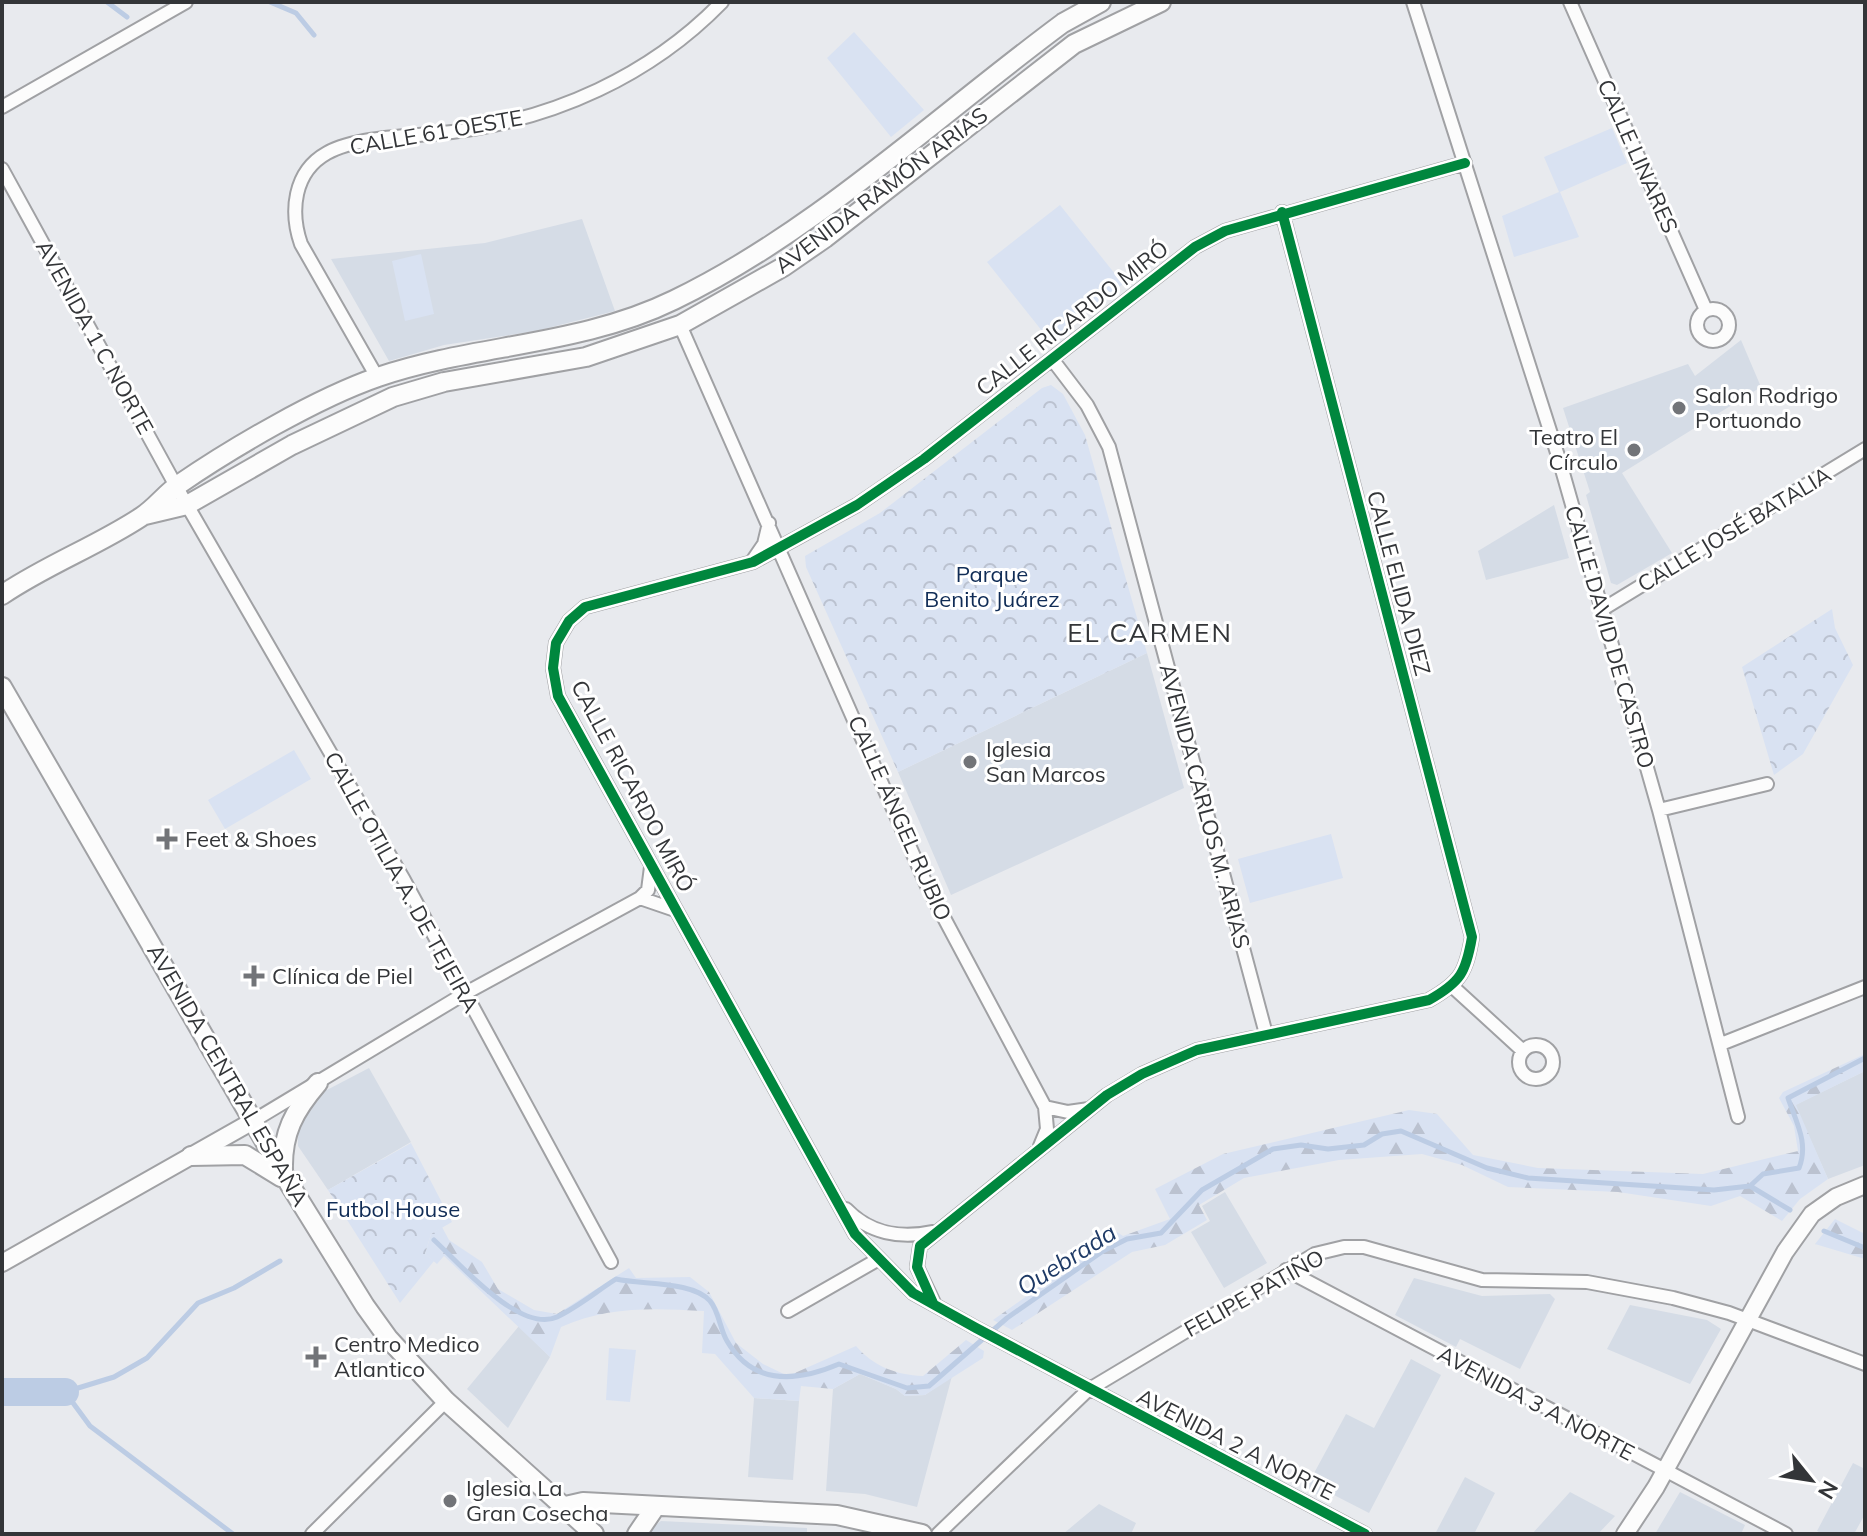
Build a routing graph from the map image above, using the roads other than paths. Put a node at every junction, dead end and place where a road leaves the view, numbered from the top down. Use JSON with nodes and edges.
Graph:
{"nodes":[{"id":1,"x":186,"y":2,"type":"edge"},
{"id":2,"x":722,"y":2,"type":"edge"},
{"id":3,"x":1101,"y":2,"type":"edge"},
{"id":4,"x":1161,"y":2,"type":"edge"},
{"id":5,"x":1413,"y":2,"type":"edge"},
{"id":6,"x":1570,"y":2,"type":"edge"},
{"id":7,"x":2,"y":107,"type":"edge"},
{"id":8,"x":938,"y":118,"type":"junction"},
{"id":9,"x":953,"y":137,"type":"junction"},
{"id":10,"x":1465,"y":163,"type":"junction"},
{"id":11,"x":2,"y":169,"type":"edge"},
{"id":12,"x":1282,"y":212,"type":"junction"},
{"id":13,"x":693,"y":290,"type":"junction"},
{"id":14,"x":1706,"y":310,"type":"dead end"},
{"id":15,"x":680,"y":325,"type":"junction"},
{"id":16,"x":1052,"y":359,"type":"junction"},
{"id":17,"x":377,"y":377,"type":"junction"},
{"id":18,"x":1865,"y":449,"type":"edge"},
{"id":19,"x":176,"y":486,"type":"junction"},
{"id":20,"x":187,"y":505,"type":"junction"},
{"id":21,"x":142,"y":516,"type":"junction"},
{"id":22,"x":769,"y":523,"type":"junction"},
{"id":23,"x":780,"y":548,"type":"junction"},
{"id":24,"x":753,"y":562,"type":"junction"},
{"id":25,"x":2,"y":595,"type":"edge"},
{"id":26,"x":1603,"y":609,"type":"junction"},
{"id":27,"x":2,"y":687,"type":"edge"},
{"id":28,"x":1767,"y":784,"type":"dead end"},
{"id":29,"x":1659,"y":810,"type":"junction"},
{"id":30,"x":651,"y":866,"type":"junction"},
{"id":31,"x":640,"y":898,"type":"junction"},
{"id":32,"x":675,"y":910,"type":"junction"},
{"id":33,"x":1453,"y":987,"type":"junction"},
{"id":34,"x":1865,"y":987,"type":"edge"},
{"id":35,"x":464,"y":994,"type":"junction"},
{"id":36,"x":1266,"y":1034,"type":"junction"},
{"id":37,"x":1721,"y":1044,"type":"junction"},
{"id":38,"x":1523,"y":1051,"type":"dead end"},
{"id":39,"x":318,"y":1083,"type":"junction"},
{"id":40,"x":1045,"y":1107,"type":"junction"},
{"id":41,"x":1091,"y":1108,"type":"junction"},
{"id":42,"x":1738,"y":1117,"type":"dead end"},
{"id":43,"x":253,"y":1121,"type":"junction"},
{"id":44,"x":1038,"y":1150,"type":"junction"},
{"id":45,"x":191,"y":1156,"type":"junction"},
{"id":46,"x":286,"y":1179,"type":"junction"},
{"id":47,"x":1865,"y":1185,"type":"edge"},
{"id":48,"x":841,"y":1204,"type":"junction"},
{"id":49,"x":934,"y":1231,"type":"junction"},
{"id":50,"x":877,"y":1260,"type":"junction"},
{"id":51,"x":611,"y":1262,"type":"dead end"},
{"id":52,"x":2,"y":1263,"type":"edge"},
{"id":53,"x":1286,"y":1270,"type":"junction"},
{"id":54,"x":934,"y":1304,"type":"junction"},
{"id":55,"x":788,"y":1311,"type":"dead end"},
{"id":56,"x":1746,"y":1320,"type":"junction"},
{"id":57,"x":1865,"y":1364,"type":"edge"},
{"id":58,"x":1088,"y":1390,"type":"junction"},
{"id":59,"x":446,"y":1401,"type":"junction"},
{"id":60,"x":1665,"y":1471,"type":"junction"},
{"id":61,"x":656,"y":1506,"type":"junction"},
{"id":62,"x":561,"y":1507,"type":"junction"},
{"id":63,"x":312,"y":1534,"type":"edge"},
{"id":64,"x":594,"y":1534,"type":"edge"},
{"id":65,"x":637,"y":1534,"type":"edge"},
{"id":66,"x":922,"y":1534,"type":"edge"},
{"id":67,"x":938,"y":1534,"type":"edge"},
{"id":68,"x":1365,"y":1534,"type":"edge"},
{"id":69,"x":1625,"y":1534,"type":"edge"},
{"id":70,"x":1786,"y":1534,"type":"edge"}],
"edges":[{"from":1,"to":7,"type":"street"},
{"from":2,"to":17,"type":"street","name":"CALLE 61 OESTE"},
{"from":3,"to":8,"type":"main road","name":"AVENIDA RAMÓN ARIAS"},
{"from":4,"to":9,"type":"main road","name":"AVENIDA RAMÓN ARIAS"},
{"from":5,"to":10,"type":"street","name":"CALLE DAVID DE CASTRO"},
{"from":6,"to":14,"type":"street","name":"CALLE LINARES"},
{"from":8,"to":9,"type":"main road"},
{"from":8,"to":13,"type":"main road","name":"AVENIDA RAMÓN ARIAS"},
{"from":9,"to":15,"type":"main road","name":"AVENIDA RAMÓN ARIAS"},
{"from":10,"to":12,"type":"street","name":"CALLE RICARDO MIRÓ"},
{"from":10,"to":26,"type":"street","name":"CALLE DAVID DE CASTRO"},
{"from":11,"to":19,"type":"street","name":"AVENIDA 1 C NORTE"},
{"from":12,"to":16,"type":"street","name":"CALLE RICARDO MIRÓ"},
{"from":12,"to":33,"type":"street","name":"CALLE ELIDA DIEZ"},
{"from":13,"to":15,"type":"main road"},
{"from":13,"to":17,"type":"main road","name":"AVENIDA RAMÓN ARIAS"},
{"from":15,"to":20,"type":"main road","name":"AVENIDA RAMÓN ARIAS"},
{"from":15,"to":22,"type":"street","name":"CALLE ÁNGEL RUBIO"},
{"from":16,"to":23,"type":"street","name":"CALLE RICARDO MIRÓ"},
{"from":16,"to":36,"type":"street","name":"AVENIDA CARLOS M. ARIAS"},
{"from":17,"to":19,"type":"main road","name":"AVENIDA RAMÓN ARIAS"},
{"from":18,"to":26,"type":"street","name":"CALLE JOSÉ BATALIA"},
{"from":19,"to":20,"type":"street","name":"AVENIDA 1 C NORTE"},
{"from":19,"to":21,"type":"main road","name":"AVENIDA RAMÓN ARIAS"},
{"from":20,"to":21,"type":"main road","name":"AVENIDA RAMÓN ARIAS"},
{"from":20,"to":35,"type":"street","name":"CALLE OTILIA A. DE TEJEIRA"},
{"from":21,"to":25,"type":"main road","name":"AVENIDA RAMÓN ARIAS"},
{"from":22,"to":23,"type":"street","name":"CALLE ÁNGEL RUBIO"},
{"from":22,"to":24,"type":"street"},
{"from":23,"to":24,"type":"street","name":"CALLE RICARDO MIRÓ"},
{"from":23,"to":40,"type":"street","name":"CALLE ÁNGEL RUBIO"},
{"from":24,"to":30,"type":"street","name":"CALLE RICARDO MIRÓ"},
{"from":26,"to":29,"type":"street","name":"CALLE DAVID DE CASTRO"},
{"from":27,"to":43,"type":"main road","name":"AVENIDA CENTRAL ESPAÑA"},
{"from":28,"to":29,"type":"street"},
{"from":29,"to":37,"type":"street","name":"CALLE DAVID DE CASTRO"},
{"from":30,"to":31,"type":"street"},
{"from":30,"to":32,"type":"street","name":"CALLE RICARDO MIRÓ"},
{"from":31,"to":32,"type":"street"},
{"from":31,"to":35,"type":"street"},
{"from":32,"to":48,"type":"street","name":"CALLE RICARDO MIRÓ"},
{"from":33,"to":36,"type":"street"},
{"from":33,"to":38,"type":"street"},
{"from":34,"to":37,"type":"street"},
{"from":35,"to":39,"type":"street"},
{"from":35,"to":51,"type":"street","name":"CALLE OTILIA A. DE TEJEIRA"},
{"from":36,"to":41,"type":"street"},
{"from":37,"to":42,"type":"street","name":"CALLE DAVID DE CASTRO"},
{"from":39,"to":43,"type":"street"},
{"from":39,"to":46,"type":"main road"},
{"from":40,"to":41,"type":"street"},
{"from":40,"to":44,"type":"street"},
{"from":41,"to":44,"type":"street"},
{"from":43,"to":45,"type":"street"},
{"from":43,"to":46,"type":"main road","name":"AVENIDA CENTRAL ESPAÑA"},
{"from":44,"to":49,"type":"street"},
{"from":45,"to":46,"type":"main road"},
{"from":45,"to":52,"type":"street"},
{"from":46,"to":59,"type":"main road","name":"AVENIDA CENTRAL ESPAÑA"},
{"from":47,"to":56,"type":"street"},
{"from":48,"to":49,"type":"street"},
{"from":48,"to":50,"type":"street","name":"CALLE RICARDO MIRÓ"},
{"from":49,"to":54,"type":"street"},
{"from":50,"to":54,"type":"street","name":"CALLE RICARDO MIRÓ"},
{"from":50,"to":55,"type":"street"},
{"from":53,"to":56,"type":"street","name":"FELIPE PATIÑO"},
{"from":53,"to":58,"type":"street","name":"FELIPE PATIÑO"},
{"from":53,"to":60,"type":"street","name":"AVENIDA 3 A NORTE"},
{"from":54,"to":58,"type":"street","name":"CALLE RICARDO MIRÓ"},
{"from":56,"to":57,"type":"street","name":"FELIPE PATIÑO"},
{"from":56,"to":60,"type":"street"},
{"from":58,"to":67,"type":"street","name":"FELIPE PATIÑO"},
{"from":58,"to":68,"type":"street","name":"AVENIDA 2 A NORTE"},
{"from":59,"to":62,"type":"main road","name":"AVENIDA CENTRAL ESPAÑA"},
{"from":59,"to":63,"type":"street"},
{"from":60,"to":69,"type":"street"},
{"from":60,"to":70,"type":"street","name":"AVENIDA 3 A NORTE"},
{"from":61,"to":62,"type":"main road"},
{"from":61,"to":65,"type":"main road"},
{"from":61,"to":66,"type":"main road"},
{"from":62,"to":64,"type":"main road","name":"AVENIDA CENTRAL ESPAÑA"}]}
